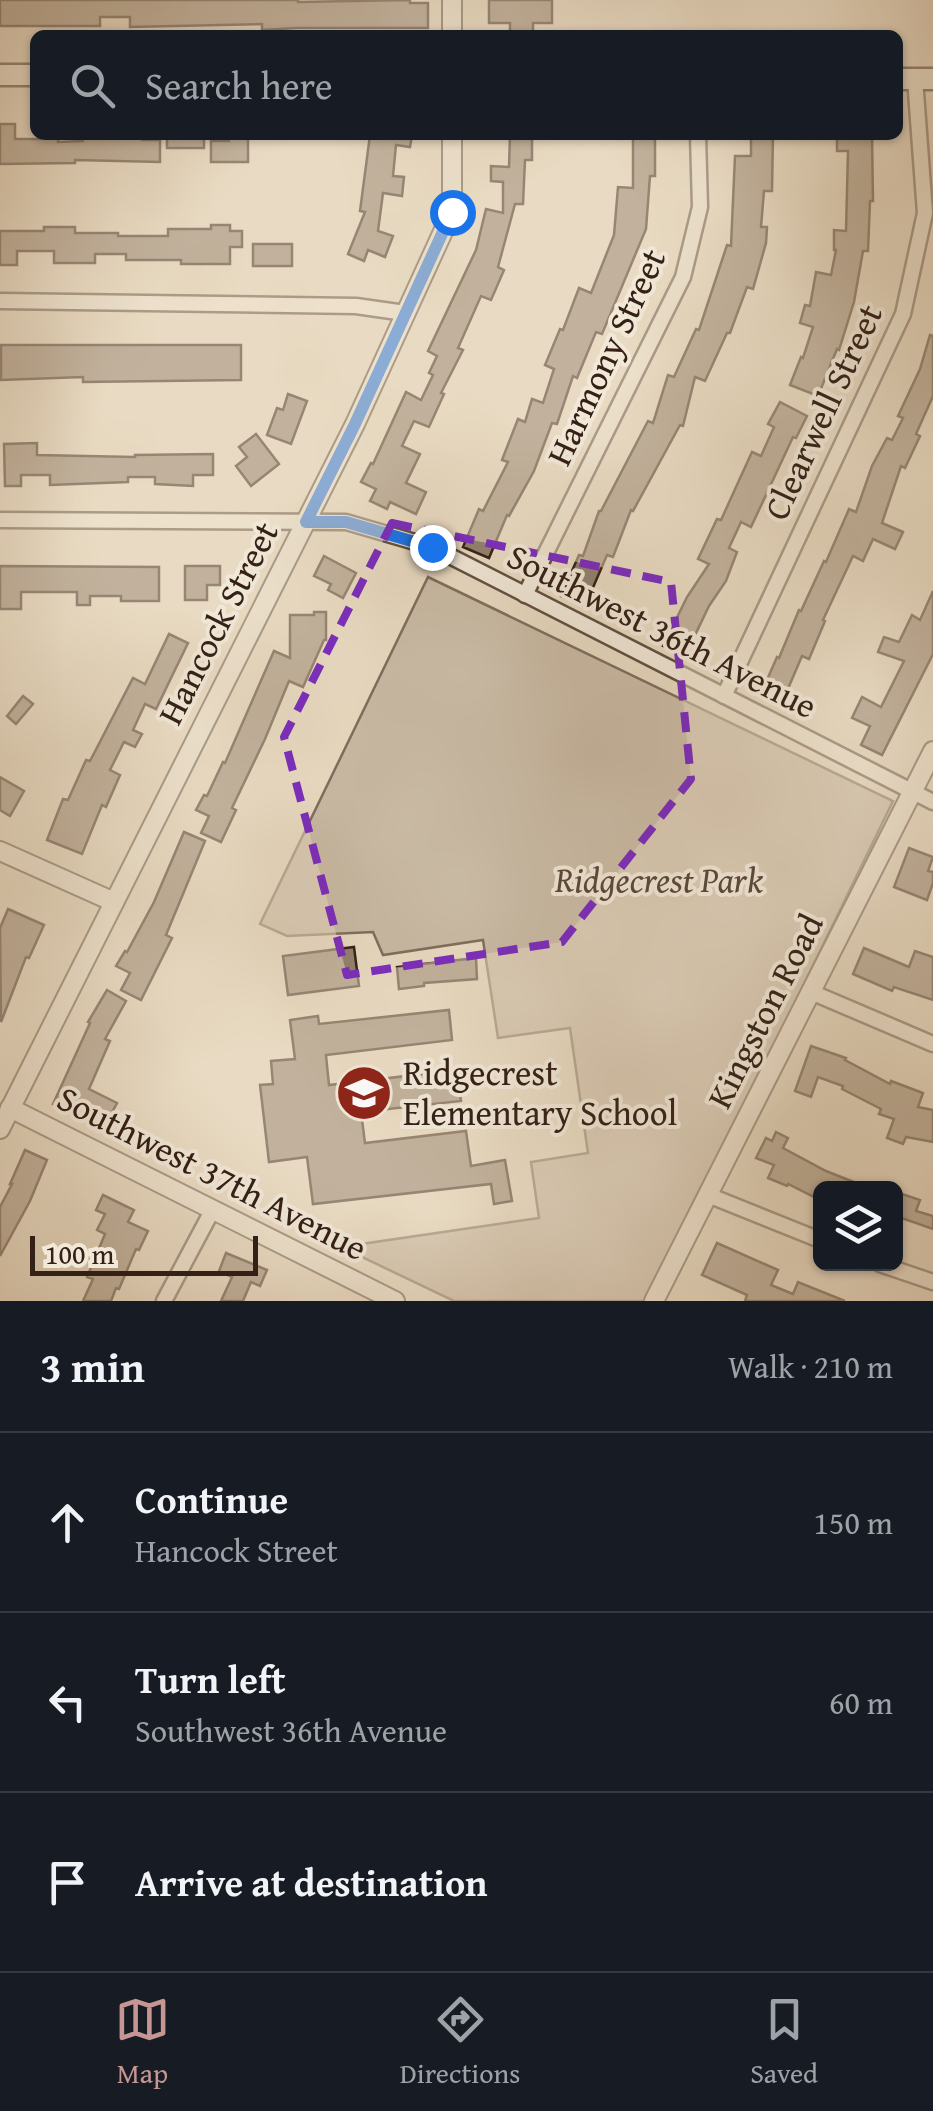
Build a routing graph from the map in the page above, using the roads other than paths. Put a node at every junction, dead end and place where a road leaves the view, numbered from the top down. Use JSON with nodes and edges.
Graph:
{"nodes":[{"id":1,"x":452,"y":0,"type":"edge"},
{"id":2,"x":452,"y":30,"type":"edge"},
{"id":3,"x":0,"y":75,"type":"edge"},
{"id":4,"x":30,"y":75,"type":"edge"},
{"id":5,"x":915,"y":79,"type":"edge"},
{"id":6,"x":452,"y":140,"type":"edge"},
{"id":7,"x":698,"y":140,"type":"edge"},
{"id":8,"x":0,"y":301,"type":"edge"},
{"id":9,"x":405,"y":313,"type":"junction"},
{"id":10,"x":0,"y":520,"type":"edge"},
{"id":11,"x":306,"y":522,"type":"junction"},
{"id":12,"x":525,"y":594,"type":"junction"},
{"id":13,"x":724,"y":696,"type":"junction"},
{"id":14,"x":933,"y":750,"type":"edge"},
{"id":15,"x":912,"y":792,"type":"junction"},
{"id":16,"x":933,"y":802,"type":"edge"},
{"id":17,"x":0,"y":851,"type":"edge"},
{"id":18,"x":114,"y":902,"type":"junction"},
{"id":19,"x":811,"y":992,"type":"junction"},
{"id":20,"x":933,"y":1044,"type":"edge"},
{"id":21,"x":5,"y":1106,"type":"edge"},
{"id":22,"x":0,"y":1129,"type":"edge"},
{"id":23,"x":708,"y":1195,"type":"junction"},
{"id":24,"x":213,"y":1209,"type":"junction"},
{"id":25,"x":813,"y":1237,"type":"edge"},
{"id":26,"x":901,"y":1271,"type":"edge"},
{"id":27,"x":933,"y":1282,"type":"edge"},
{"id":28,"x":164,"y":1301,"type":"edge"},
{"id":29,"x":395,"y":1301,"type":"edge"},
{"id":30,"x":654,"y":1301,"type":"edge"}],
"edges":[{"from":1,"to":2,"type":"street"},
{"from":3,"to":4,"type":"main road"},
{"from":5,"to":13,"type":"street","name":"Clearwell Street"},
{"from":6,"to":9,"type":"street","name":"Hancock Street"},
{"from":7,"to":12,"type":"street","name":"Harmony Street"},
{"from":8,"to":9,"type":"street"},
{"from":9,"to":11,"type":"street","name":"Hancock Street"},
{"from":10,"to":11,"type":"street","name":"Southwest 36th Avenue"},
{"from":11,"to":12,"type":"street","name":"Southwest 36th Avenue"},
{"from":11,"to":18,"type":"street","name":"Hancock Street"},
{"from":12,"to":13,"type":"street","name":"Southwest 36th Avenue"},
{"from":13,"to":15,"type":"street","name":"Southwest 36th Avenue"},
{"from":14,"to":15,"type":"street","name":"Kingston Road"},
{"from":15,"to":16,"type":"street","name":"Southwest 36th Avenue"},
{"from":15,"to":19,"type":"street","name":"Kingston Road"},
{"from":17,"to":18,"type":"street"},
{"from":18,"to":21,"type":"street","name":"Hancock Street"},
{"from":19,"to":20,"type":"street"},
{"from":19,"to":23,"type":"street","name":"Kingston Road"},
{"from":21,"to":22,"type":"street","name":"Hancock Street"},
{"from":21,"to":24,"type":"street","name":"Southwest 37th Avenue"},
{"from":23,"to":25,"type":"street"},
{"from":23,"to":30,"type":"street","name":"Kingston Road"},
{"from":24,"to":28,"type":"street"},
{"from":24,"to":29,"type":"street","name":"Southwest 37th Avenue"},
{"from":26,"to":27,"type":"street"}]}
